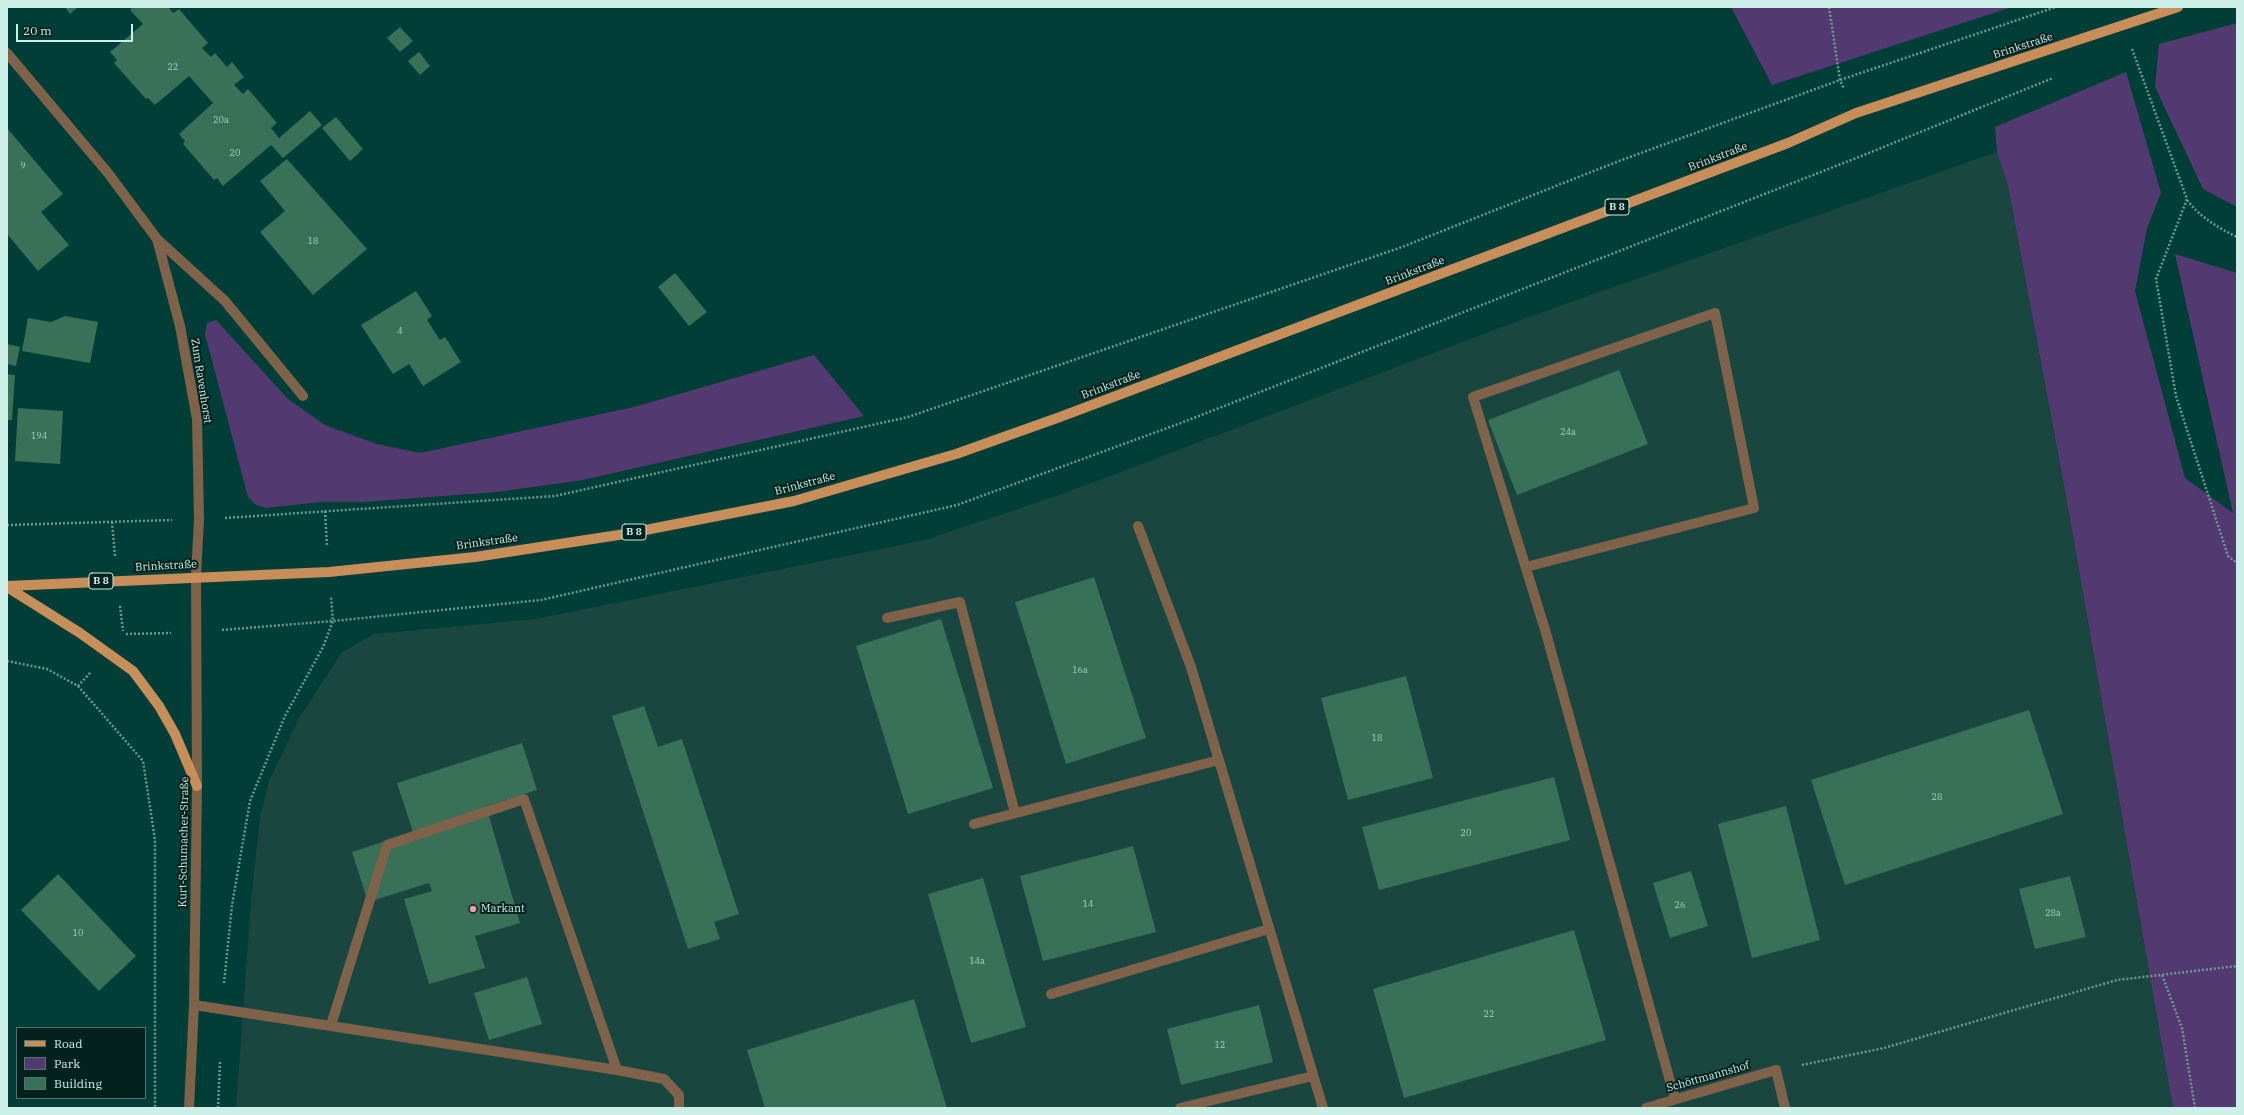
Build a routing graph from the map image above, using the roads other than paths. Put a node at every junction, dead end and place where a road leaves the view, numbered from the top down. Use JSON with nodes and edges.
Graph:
{"nodes":[{"id":1,"x":2178,"y":7,"type":"edge"},
{"id":2,"x":7,"y":53,"type":"edge"},
{"id":3,"x":157,"y":239,"type":"junction"},
{"id":4,"x":303,"y":396,"type":"dead end"},
{"id":5,"x":1138,"y":526,"type":"dead end"},
{"id":6,"x":1526,"y":566,"type":"junction"},
{"id":7,"x":196,"y":576,"type":"junction"},
{"id":8,"x":7,"y":587,"type":"edge"},
{"id":9,"x":887,"y":618,"type":"dead end"},
{"id":10,"x":1219,"y":760,"type":"junction"},
{"id":11,"x":197,"y":786,"type":"junction"},
{"id":12,"x":1015,"y":813,"type":"junction"},
{"id":13,"x":974,"y":824,"type":"dead end"},
{"id":14,"x":1270,"y":929,"type":"junction"},
{"id":15,"x":1051,"y":994,"type":"dead end"},
{"id":16,"x":194,"y":1004,"type":"junction"},
{"id":17,"x":331,"y":1025,"type":"junction"},
{"id":18,"x":618,"y":1070,"type":"junction"},
{"id":19,"x":1313,"y":1076,"type":"junction"},
{"id":20,"x":1675,"y":1099,"type":"junction"},
{"id":21,"x":189,"y":1108,"type":"edge"},
{"id":22,"x":679,"y":1108,"type":"edge"},
{"id":23,"x":1180,"y":1108,"type":"edge"},
{"id":24,"x":1323,"y":1108,"type":"edge"},
{"id":25,"x":1646,"y":1108,"type":"edge"},
{"id":26,"x":1785,"y":1108,"type":"edge"}],
"edges":[{"from":1,"to":7,"type":"main road","name":"Brinkstraße","number":"B 8"},
{"from":2,"to":3,"type":"street","name":"Zum Ravenhorst"},
{"from":3,"to":4,"type":"street","name":"Zum Ravenhorst"},
{"from":3,"to":7,"type":"street","name":"Zum Ravenhorst"},
{"from":5,"to":10,"type":"street"},
{"from":6,"to":6,"type":"street"},
{"from":6,"to":20,"type":"street"},
{"from":7,"to":8,"type":"main road","name":"Brinkstraße","number":"B 8"},
{"from":7,"to":11,"type":"street","name":"Kurt-Schumacher-Straße"},
{"from":8,"to":11,"type":"main road"},
{"from":9,"to":12,"type":"street"},
{"from":10,"to":12,"type":"street"},
{"from":10,"to":14,"type":"street"},
{"from":11,"to":16,"type":"street","name":"Kurt-Schumacher-Straße"},
{"from":12,"to":13,"type":"street"},
{"from":14,"to":15,"type":"street"},
{"from":14,"to":19,"type":"street"},
{"from":16,"to":17,"type":"street"},
{"from":16,"to":21,"type":"street","name":"Kurt-Schumacher-Straße"},
{"from":17,"to":18,"type":"street"},
{"from":17,"to":18,"type":"street"},
{"from":18,"to":22,"type":"street"},
{"from":19,"to":23,"type":"street"},
{"from":19,"to":24,"type":"street"},
{"from":20,"to":25,"type":"street","name":"Schöttmannshof"},
{"from":20,"to":26,"type":"street","name":"Schöttmannshof"}]}
